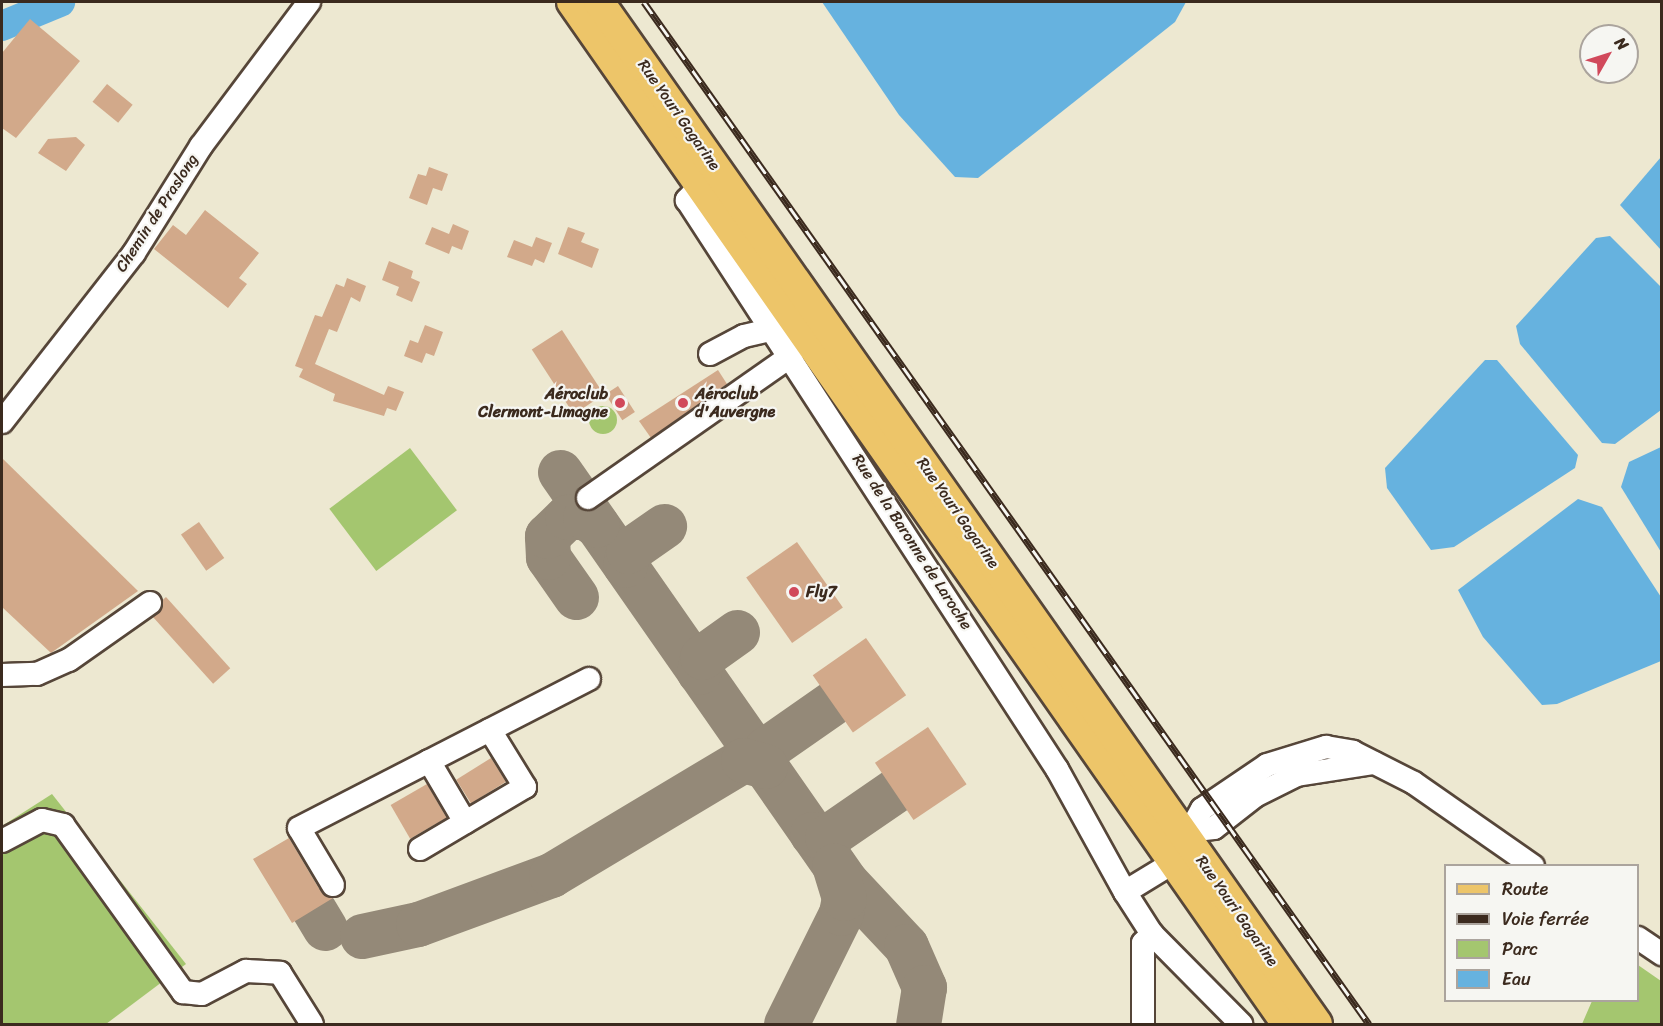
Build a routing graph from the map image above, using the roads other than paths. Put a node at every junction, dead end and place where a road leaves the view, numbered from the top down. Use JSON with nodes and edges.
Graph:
{"nodes":[{"id":1,"x":309,"y":2,"type":"edge"},
{"id":2,"x":572,"y":2,"type":"edge"},
{"id":3,"x":598,"y":2,"type":"edge"},
{"id":4,"x":694,"y":192,"type":"junction"},
{"id":5,"x":775,"y":329,"type":"junction"},
{"id":6,"x":710,"y":354,"type":"dead end"},
{"id":7,"x":792,"y":355,"type":"junction"},
{"id":8,"x":2,"y":422,"type":"edge"},
{"id":9,"x":588,"y":498,"type":"dead end"},
{"id":10,"x":150,"y":603,"type":"dead end"},
{"id":11,"x":2,"y":675,"type":"edge"},
{"id":12,"x":589,"y":679,"type":"dead end"},
{"id":13,"x":490,"y":730,"type":"junction"},
{"id":14,"x":429,"y":761,"type":"junction"},
{"id":15,"x":1164,"y":805,"type":"junction"},
{"id":16,"x":1208,"y":819,"type":"junction"},
{"id":17,"x":465,"y":822,"type":"junction"},
{"id":18,"x":1145,"y":828,"type":"junction"},
{"id":19,"x":1184,"y":833,"type":"junction"},
{"id":20,"x":2,"y":841,"type":"edge"},
{"id":21,"x":420,"y":849,"type":"dead end"},
{"id":22,"x":1171,"y":864,"type":"junction"},
{"id":23,"x":1530,"y":864,"type":"edge"},
{"id":24,"x":333,"y":885,"type":"dead end"},
{"id":25,"x":1125,"y":892,"type":"junction"},
{"id":26,"x":1152,"y":934,"type":"junction"},
{"id":27,"x":1639,"y":939,"type":"edge"},
{"id":28,"x":1262,"y":947,"type":"junction"},
{"id":29,"x":1662,"y":954,"type":"edge"},
{"id":30,"x":312,"y":1024,"type":"edge"},
{"id":31,"x":1143,"y":1024,"type":"edge"},
{"id":32,"x":1241,"y":1024,"type":"edge"},
{"id":33,"x":1287,"y":1024,"type":"edge"},
{"id":34,"x":1317,"y":1024,"type":"edge"}],
"edges":[{"from":1,"to":8,"type":"street","name":"Chemin de Praslong"},
{"from":2,"to":4,"type":"main road","name":"Rue Youri Gagarine"},
{"from":3,"to":15,"type":"main road","name":"Rue Youri Gagarine"},
{"from":4,"to":5,"type":"street","name":"Rue de la Baronne de Laroche"},
{"from":4,"to":18,"type":"main road","name":"Rue Youri Gagarine"},
{"from":5,"to":6,"type":"street"},
{"from":5,"to":7,"type":"street","name":"Rue de la Baronne de Laroche"},
{"from":7,"to":9,"type":"street"},
{"from":7,"to":25,"type":"street","name":"Rue de la Baronne de Laroche"},
{"from":10,"to":11,"type":"street"},
{"from":12,"to":13,"type":"street"},
{"from":13,"to":14,"type":"street"},
{"from":13,"to":17,"type":"street"},
{"from":14,"to":17,"type":"street"},
{"from":14,"to":24,"type":"street"},
{"from":15,"to":16,"type":"street"},
{"from":15,"to":19,"type":"main road","name":"Rue Youri Gagarine"},
{"from":16,"to":19,"type":"street"},
{"from":16,"to":23,"type":"street"},
{"from":16,"to":28,"type":"street"},
{"from":17,"to":21,"type":"street"},
{"from":18,"to":19,"type":"street"},
{"from":18,"to":22,"type":"main road","name":"Rue Youri Gagarine"},
{"from":19,"to":22,"type":"street"},
{"from":19,"to":28,"type":"main road","name":"Rue Youri Gagarine"},
{"from":20,"to":30,"type":"street"},
{"from":22,"to":25,"type":"street"},
{"from":22,"to":28,"type":"street"},
{"from":22,"to":33,"type":"main road","name":"Rue Youri Gagarine"},
{"from":25,"to":26,"type":"street","name":"Rue de la Baronne de Laroche"},
{"from":26,"to":31,"type":"street"},
{"from":26,"to":32,"type":"street","name":"Rue de la Baronne de Laroche"},
{"from":27,"to":29,"type":"street"},
{"from":28,"to":34,"type":"main road","name":"Rue Youri Gagarine"}]}
